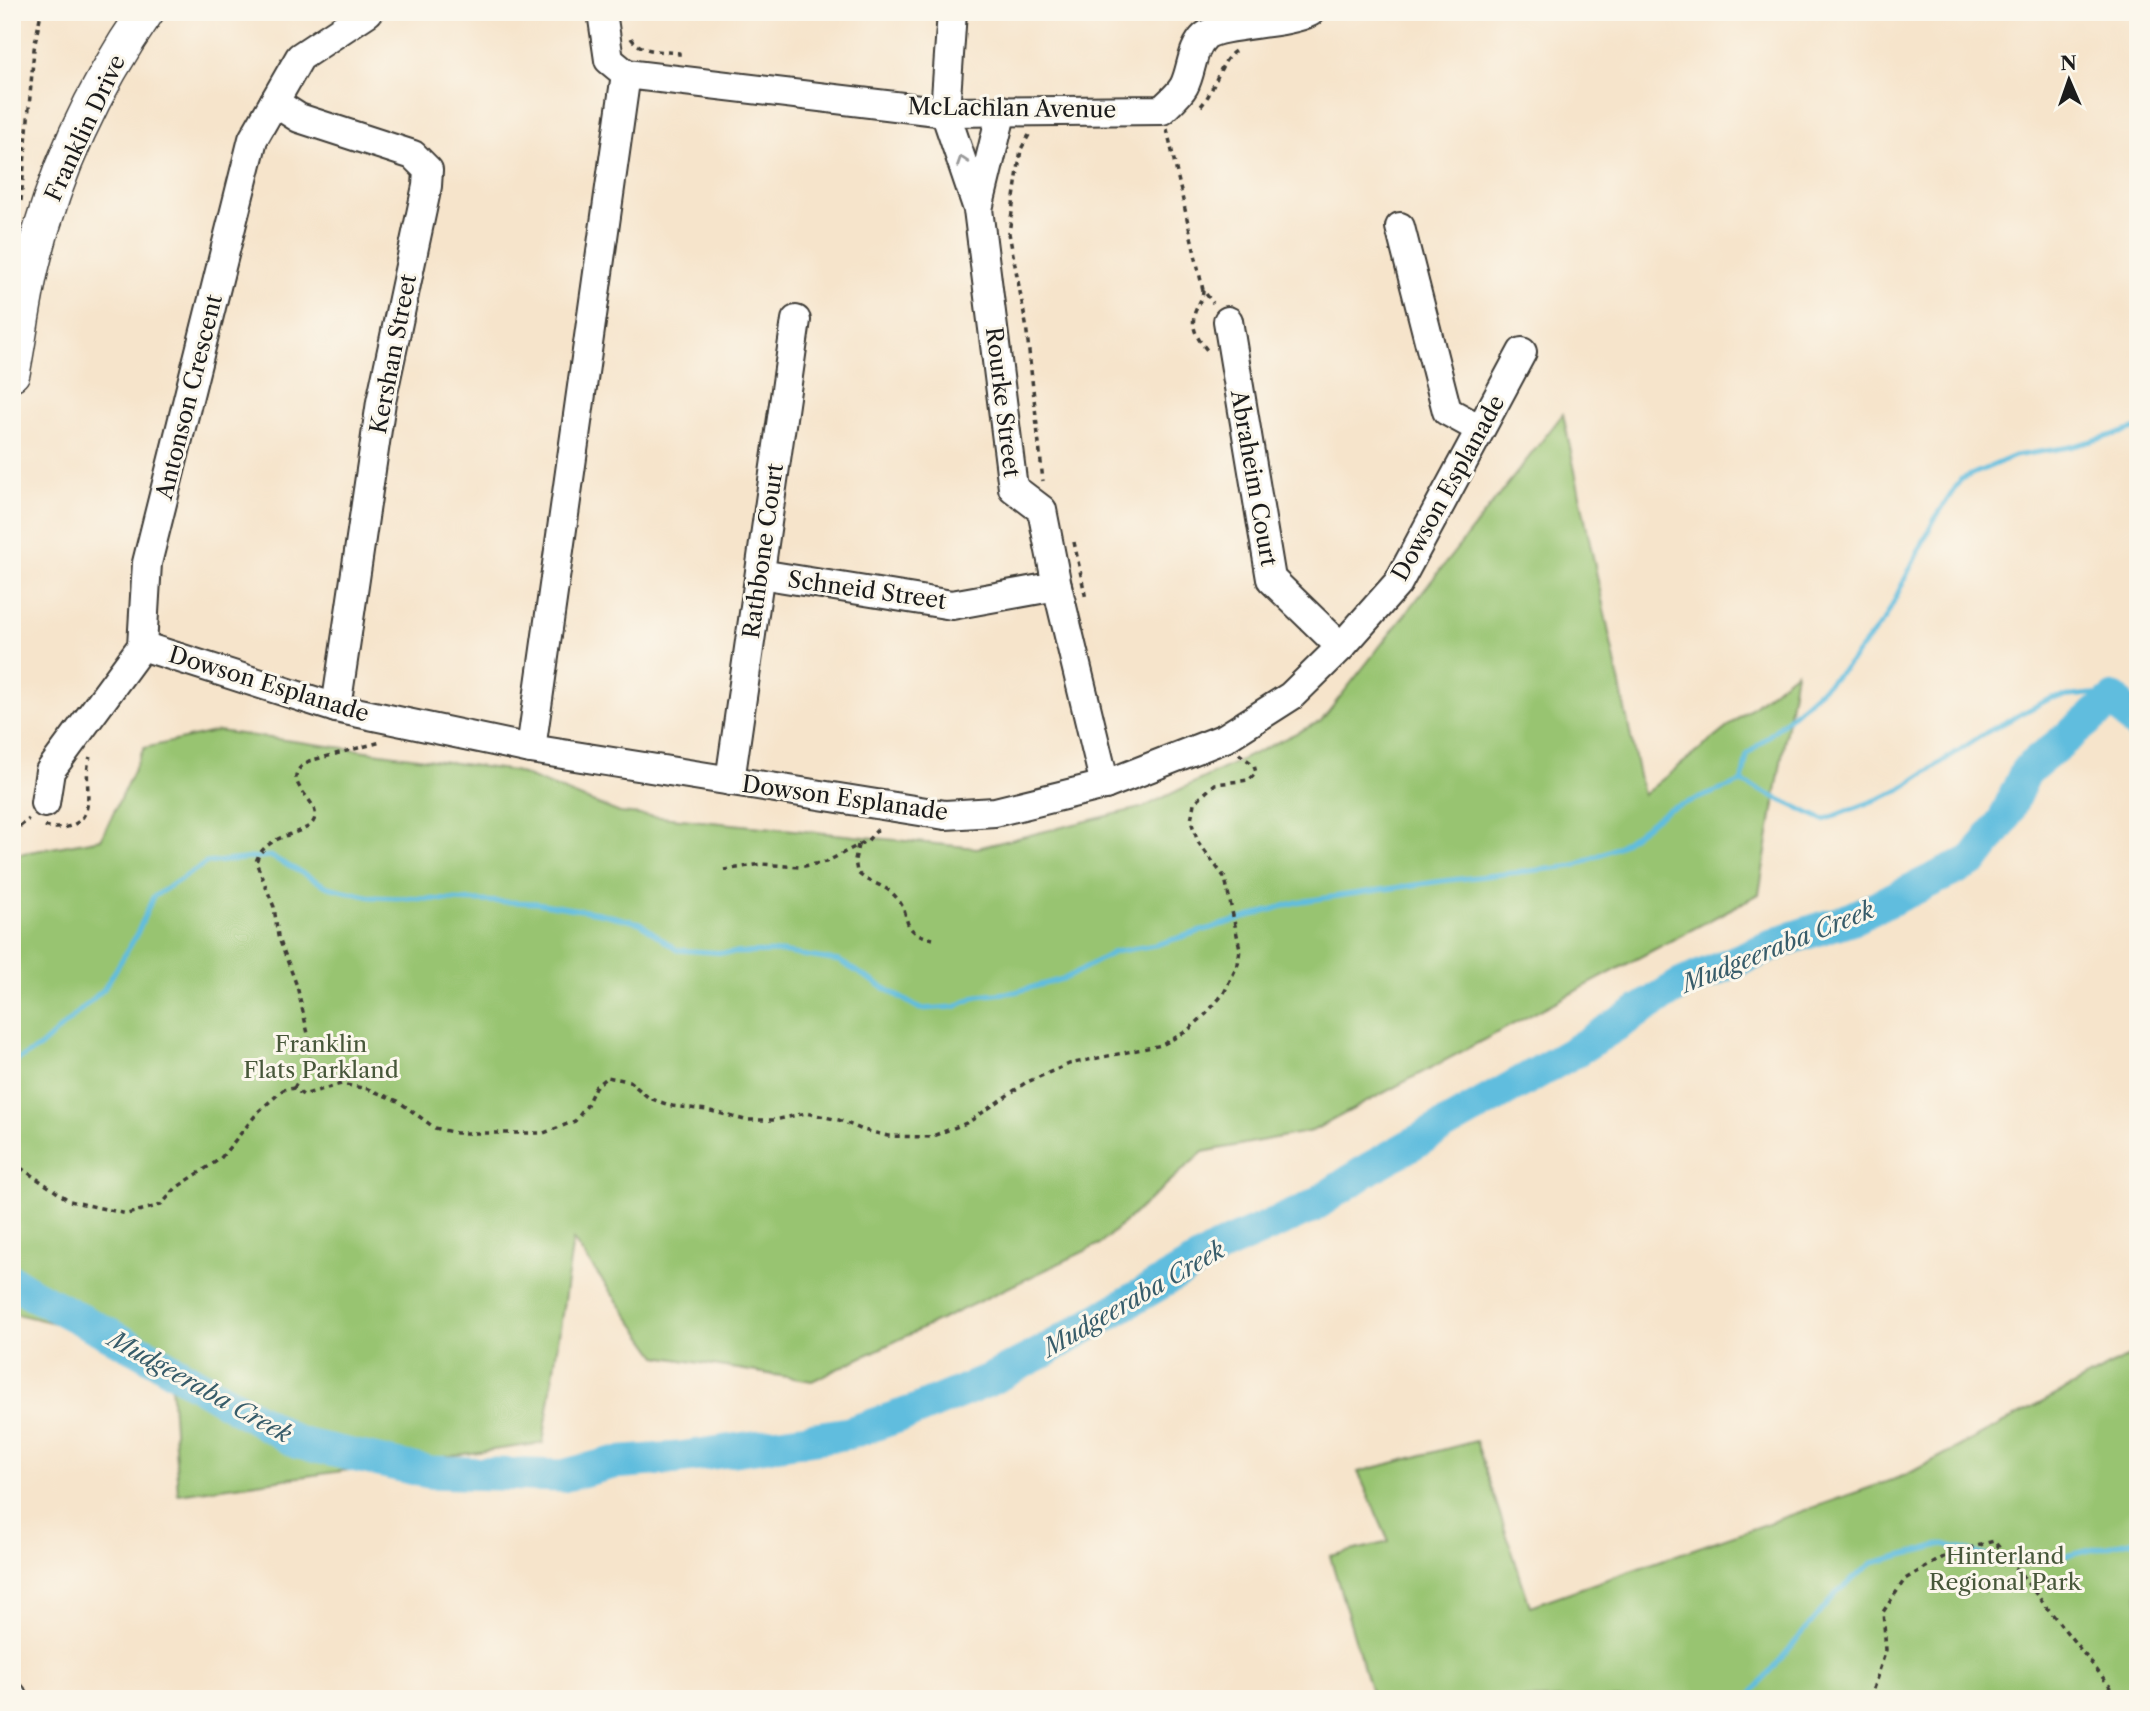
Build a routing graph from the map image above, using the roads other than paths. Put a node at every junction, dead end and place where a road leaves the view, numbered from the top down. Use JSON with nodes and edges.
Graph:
{"nodes":[{"id":1,"x":146,"y":12,"type":"edge"},
{"id":2,"x":368,"y":12,"type":"edge"},
{"id":3,"x":602,"y":12,"type":"edge"},
{"id":4,"x":952,"y":12,"type":"edge"},
{"id":5,"x":1310,"y":12,"type":"edge"},
{"id":6,"x":626,"y":74,"type":"junction"},
{"id":7,"x":274,"y":102,"type":"junction"},
{"id":8,"x":1002,"y":110,"type":"junction"},
{"id":9,"x":945,"y":112,"type":"junction"},
{"id":10,"x":978,"y":209,"type":"junction"},
{"id":11,"x":1400,"y":227,"type":"dead end"},
{"id":12,"x":796,"y":320,"type":"dead end"},
{"id":13,"x":1228,"y":321,"type":"road end"},
{"id":14,"x":1522,"y":352,"type":"dead end"},
{"id":15,"x":12,"y":373,"type":"edge"},
{"id":16,"x":1480,"y":429,"type":"junction"},
{"id":17,"x":760,"y":574,"type":"junction"},
{"id":18,"x":1056,"y":586,"type":"junction"},
{"id":19,"x":142,"y":646,"type":"junction"},
{"id":20,"x":1341,"y":647,"type":"junction"},
{"id":21,"x":336,"y":708,"type":"junction"},
{"id":22,"x":531,"y":749,"type":"junction"},
{"id":23,"x":730,"y":781,"type":"junction"},
{"id":24,"x":1105,"y":785,"type":"junction"},
{"id":25,"x":42,"y":812,"type":"road end"}],
"edges":[{"from":1,"to":15,"type":"main road","name":"Franklin Drive"},
{"from":2,"to":7,"type":"street","name":"Antonson Crescent"},
{"from":3,"to":6,"type":"street"},
{"from":4,"to":9,"type":"street"},
{"from":5,"to":8,"type":"street","name":"McLachlan Avenue"},
{"from":6,"to":9,"type":"street","name":"McLachlan Avenue"},
{"from":6,"to":22,"type":"street"},
{"from":7,"to":19,"type":"street","name":"Antonson Crescent"},
{"from":7,"to":21,"type":"street","name":"Kershan Street"},
{"from":8,"to":9,"type":"street","name":"McLachlan Avenue"},
{"from":8,"to":10,"type":"street","name":"Rourke Street"},
{"from":10,"to":9,"type":"street","name":"Rourke Street","one_way":true},
{"from":10,"to":18,"type":"street","name":"Rourke Street"},
{"from":11,"to":16,"type":"street"},
{"from":12,"to":17,"type":"street","name":"Rathbone Court"},
{"from":13,"to":20,"type":"street","name":"Abraheim Court"},
{"from":14,"to":16,"type":"street","name":"Dowson Esplanade"},
{"from":16,"to":20,"type":"street","name":"Dowson Esplanade"},
{"from":17,"to":18,"type":"street","name":"Schneid Street"},
{"from":17,"to":23,"type":"street","name":"Rathbone Court"},
{"from":18,"to":24,"type":"street","name":"Rourke Street"},
{"from":19,"to":21,"type":"street","name":"Dowson Esplanade"},
{"from":19,"to":25,"type":"street"},
{"from":20,"to":24,"type":"street","name":"Dowson Esplanade"},
{"from":21,"to":22,"type":"street","name":"Dowson Esplanade"},
{"from":22,"to":23,"type":"street","name":"Dowson Esplanade"},
{"from":23,"to":24,"type":"street","name":"Dowson Esplanade"}]}
